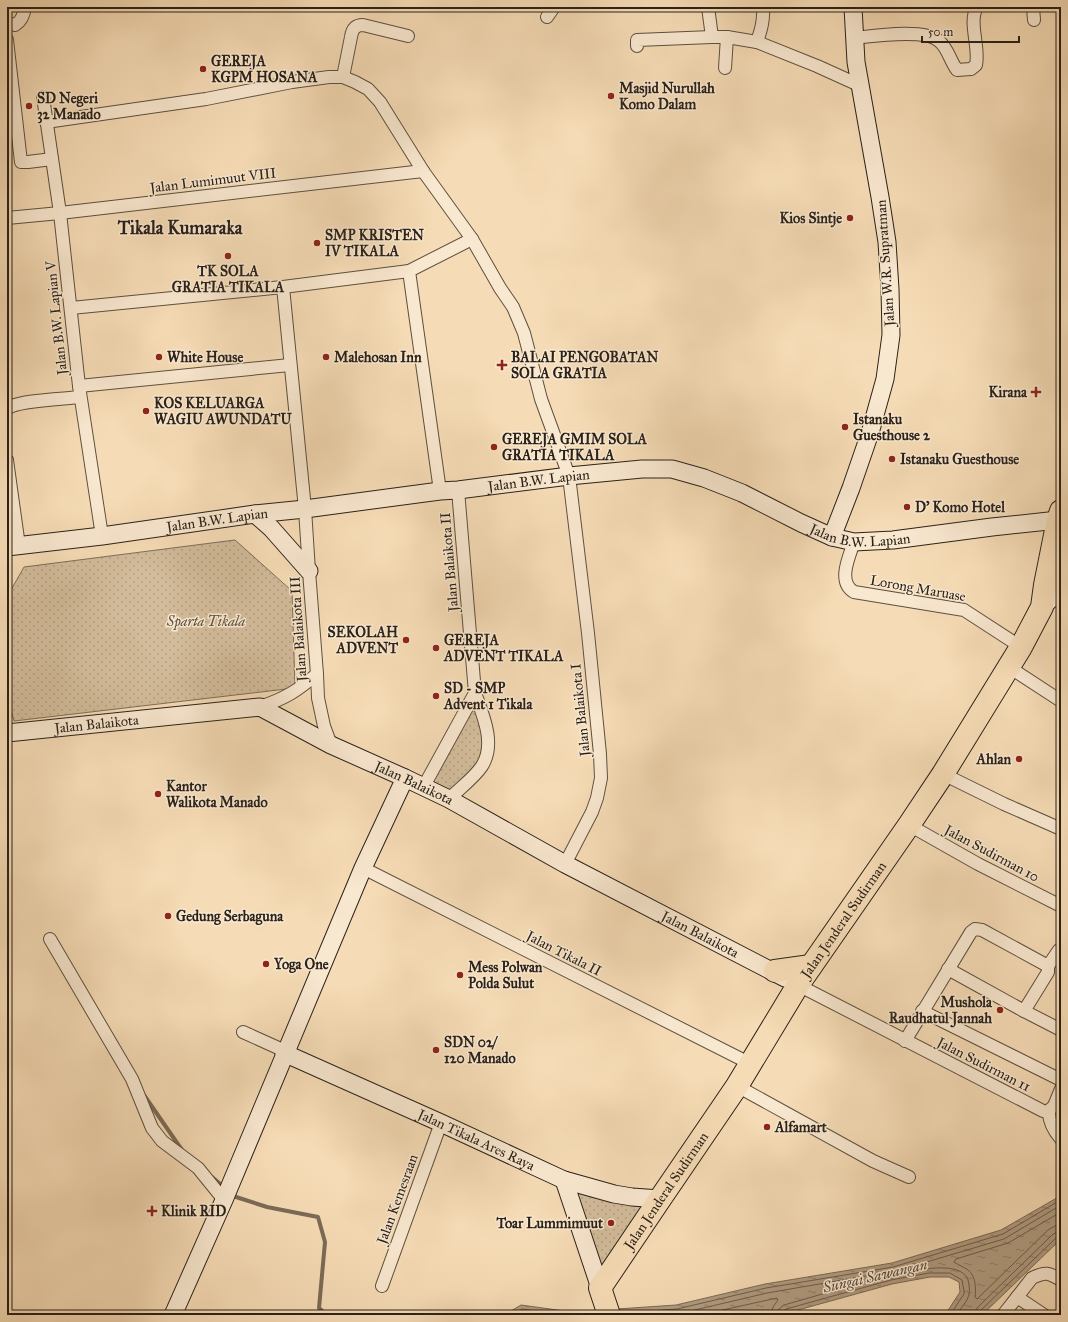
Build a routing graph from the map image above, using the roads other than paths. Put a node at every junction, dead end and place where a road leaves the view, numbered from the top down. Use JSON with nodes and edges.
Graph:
{"nodes":[{"id":1,"x":24,"y":7,"type":"edge"},
{"id":2,"x":554,"y":7,"type":"edge"},
{"id":3,"x":708,"y":7,"type":"edge"},
{"id":4,"x":763,"y":7,"type":"edge"},
{"id":5,"x":853,"y":7,"type":"edge"},
{"id":6,"x":977,"y":7,"type":"edge"},
{"id":7,"x":1033,"y":7,"type":"edge"},
{"id":8,"x":547,"y":17,"type":"dead end"},
{"id":9,"x":1034,"y":20,"type":"dead end"},
{"id":10,"x":7,"y":23,"type":"edge"},
{"id":11,"x":408,"y":36,"type":"dead end"},
{"id":12,"x":712,"y":36,"type":"junction"},
{"id":13,"x":727,"y":37,"type":"junction"},
{"id":14,"x":854,"y":38,"type":"junction"},
{"id":15,"x":7,"y":40,"type":"edge"},
{"id":16,"x":757,"y":42,"type":"junction"},
{"id":17,"x":637,"y":46,"type":"dead end"},
{"id":18,"x":725,"y":68,"type":"dead end"},
{"id":19,"x":343,"y":77,"type":"junction"},
{"id":20,"x":859,"y":85,"type":"junction"},
{"id":21,"x":42,"y":97,"type":"dead end"},
{"id":22,"x":46,"y":122,"type":"junction"},
{"id":23,"x":52,"y":159,"type":"junction"},
{"id":24,"x":423,"y":171,"type":"junction"},
{"id":25,"x":60,"y":214,"type":"junction"},
{"id":26,"x":7,"y":218,"type":"edge"},
{"id":27,"x":472,"y":239,"type":"junction"},
{"id":28,"x":409,"y":271,"type":"junction"},
{"id":29,"x":284,"y":287,"type":"junction"},
{"id":30,"x":71,"y":308,"type":"junction"},
{"id":31,"x":290,"y":365,"type":"junction"},
{"id":32,"x":79,"y":392,"type":"junction"},
{"id":33,"x":7,"y":409,"type":"edge"},
{"id":34,"x":7,"y":460,"type":"edge"},
{"id":35,"x":569,"y":476,"type":"junction"},
{"id":36,"x":458,"y":490,"type":"junction"},
{"id":37,"x":440,"y":491,"type":"junction"},
{"id":38,"x":305,"y":509,"type":"junction"},
{"id":39,"x":255,"y":514,"type":"junction"},
{"id":40,"x":1060,"y":517,"type":"edge"},
{"id":41,"x":102,"y":536,"type":"junction"},
{"id":42,"x":832,"y":537,"type":"junction"},
{"id":43,"x":854,"y":542,"type":"junction"},
{"id":44,"x":13,"y":546,"type":"edge"},
{"id":45,"x":309,"y":570,"type":"junction"},
{"id":46,"x":1061,"y":590,"type":"edge"},
{"id":47,"x":1042,"y":607,"type":"junction"},
{"id":48,"x":1021,"y":647,"type":"junction"},
{"id":49,"x":1009,"y":667,"type":"junction"},
{"id":50,"x":317,"y":674,"type":"junction"},
{"id":51,"x":475,"y":694,"type":"junction"},
{"id":52,"x":1061,"y":701,"type":"edge"},
{"id":53,"x":260,"y":707,"type":"junction"},
{"id":54,"x":8,"y":729,"type":"edge"},
{"id":55,"x":331,"y":745,"type":"junction"},
{"id":56,"x":943,"y":774,"type":"junction"},
{"id":57,"x":405,"y":778,"type":"junction"},
{"id":58,"x":424,"y":786,"type":"junction"},
{"id":59,"x":449,"y":798,"type":"junction"},
{"id":60,"x":909,"y":825,"type":"junction"},
{"id":61,"x":1061,"y":829,"type":"edge"},
{"id":62,"x":565,"y":864,"type":"junction"},
{"id":63,"x":362,"y":868,"type":"junction"},
{"id":64,"x":1061,"y":906,"type":"edge"},
{"id":65,"x":50,"y":939,"type":"dead end"},
{"id":66,"x":1061,"y":949,"type":"edge"},
{"id":67,"x":811,"y":966,"type":"junction"},
{"id":68,"x":1048,"y":966,"type":"junction"},
{"id":69,"x":948,"y":969,"type":"junction"},
{"id":70,"x":775,"y":971,"type":"junction"},
{"id":71,"x":798,"y":985,"type":"junction"},
{"id":72,"x":922,"y":1011,"type":"junction"},
{"id":73,"x":1024,"y":1011,"type":"junction"},
{"id":74,"x":1061,"y":1030,"type":"edge"},
{"id":75,"x":243,"y":1032,"type":"dead end"},
{"id":76,"x":905,"y":1041,"type":"junction"},
{"id":77,"x":285,"y":1052,"type":"junction"},
{"id":78,"x":751,"y":1064,"type":"junction"},
{"id":79,"x":1061,"y":1080,"type":"edge"},
{"id":80,"x":737,"y":1086,"type":"junction"},
{"id":81,"x":1061,"y":1089,"type":"edge"},
{"id":82,"x":1049,"y":1112,"type":"junction"},
{"id":83,"x":441,"y":1122,"type":"junction"},
{"id":84,"x":1061,"y":1139,"type":"edge"},
{"id":85,"x":909,"y":1177,"type":"dead end"},
{"id":86,"x":564,"y":1180,"type":"junction"},
{"id":87,"x":224,"y":1199,"type":"junction"},
{"id":88,"x":660,"y":1199,"type":"junction"},
{"id":89,"x":1061,"y":1280,"type":"edge"},
{"id":90,"x":382,"y":1286,"type":"dead end"},
{"id":91,"x":601,"y":1291,"type":"junction"},
{"id":92,"x":1017,"y":1297,"type":"junction"},
{"id":93,"x":173,"y":1315,"type":"edge"},
{"id":94,"x":609,"y":1315,"type":"edge"},
{"id":95,"x":1003,"y":1315,"type":"edge"},
{"id":96,"x":1044,"y":1315,"type":"edge"}],
"edges":[{"from":1,"to":10,"type":"street"},
{"from":2,"to":8,"type":"street"},
{"from":3,"to":12,"type":"street"},
{"from":4,"to":16,"type":"street"},
{"from":5,"to":14,"type":"street","name":"Jalan W.R. Supratman"},
{"from":6,"to":14,"type":"street"},
{"from":7,"to":9,"type":"street"},
{"from":11,"to":19,"type":"street"},
{"from":12,"to":13,"type":"street"},
{"from":12,"to":17,"type":"street"},
{"from":13,"to":16,"type":"street"},
{"from":13,"to":18,"type":"street"},
{"from":14,"to":20,"type":"street","name":"Jalan W.R. Supratman"},
{"from":15,"to":23,"type":"street"},
{"from":16,"to":20,"type":"street"},
{"from":19,"to":22,"type":"street"},
{"from":19,"to":24,"type":"street","name":"Jalan Balaikota I"},
{"from":20,"to":42,"type":"street","name":"Jalan W.R. Supratman"},
{"from":21,"to":22,"type":"street","name":"Jalan B.W. Lapian V"},
{"from":22,"to":23,"type":"street","name":"Jalan B.W. Lapian V"},
{"from":23,"to":25,"type":"street","name":"Jalan B.W. Lapian V"},
{"from":24,"to":25,"type":"street","name":"Jalan Lumimuut VIII"},
{"from":24,"to":27,"type":"street","name":"Jalan Balaikota I"},
{"from":25,"to":26,"type":"street","name":"Jalan Lumimuut VIII"},
{"from":25,"to":30,"type":"street","name":"Jalan B.W. Lapian V"},
{"from":27,"to":28,"type":"street"},
{"from":27,"to":35,"type":"street","name":"Jalan Balaikota I"},
{"from":28,"to":29,"type":"street"},
{"from":28,"to":37,"type":"street"},
{"from":29,"to":30,"type":"street"},
{"from":29,"to":31,"type":"street","name":"Jalan Balaikota III"},
{"from":30,"to":32,"type":"street","name":"Jalan B.W. Lapian V"},
{"from":31,"to":32,"type":"street"},
{"from":31,"to":38,"type":"street","name":"Jalan Balaikota III"},
{"from":32,"to":33,"type":"street"},
{"from":32,"to":41,"type":"street","name":"Jalan B.W. Lapian V"},
{"from":34,"to":44,"type":"street"},
{"from":35,"to":36,"type":"street","name":"Jalan B.W. Lapian"},
{"from":35,"to":42,"type":"street","name":"Jalan B.W. Lapian"},
{"from":35,"to":62,"type":"street","name":"Jalan Balaikota I"},
{"from":36,"to":37,"type":"street","name":"Jalan B.W. Lapian"},
{"from":36,"to":51,"type":"street","name":"Jalan Balaikota II"},
{"from":37,"to":38,"type":"street","name":"Jalan B.W. Lapian"},
{"from":38,"to":39,"type":"street","name":"Jalan B.W. Lapian"},
{"from":38,"to":45,"type":"street","name":"Jalan Balaikota III"},
{"from":39,"to":41,"type":"street","name":"Jalan B.W. Lapian"},
{"from":39,"to":45,"type":"street"},
{"from":40,"to":43,"type":"street","name":"Jalan B.W. Lapian"},
{"from":40,"to":47,"type":"highway","name":"Jalan Jenderal Sudirman"},
{"from":41,"to":44,"type":"street","name":"Jalan B.W. Lapian"},
{"from":42,"to":43,"type":"street","name":"Jalan B.W. Lapian"},
{"from":43,"to":48,"type":"street","name":"Lorong Maruase"},
{"from":45,"to":50,"type":"street","name":"Jalan Balaikota III"},
{"from":46,"to":47,"type":"street"},
{"from":47,"to":48,"type":"highway","name":"Jalan Jenderal Sudirman"},
{"from":48,"to":49,"type":"highway","name":"Jalan Jenderal Sudirman"},
{"from":49,"to":52,"type":"street"},
{"from":49,"to":56,"type":"highway","name":"Jalan Jenderal Sudirman"},
{"from":50,"to":53,"type":"street"},
{"from":50,"to":55,"type":"street","name":"Jalan Balaikota III"},
{"from":51,"to":58,"type":"street"},
{"from":51,"to":59,"type":"street","name":"Jalan Balaikota II"},
{"from":53,"to":54,"type":"street","name":"Jalan Balaikota"},
{"from":53,"to":55,"type":"street","name":"Jalan Balaikota"},
{"from":55,"to":57,"type":"street","name":"Jalan Balaikota"},
{"from":56,"to":60,"type":"highway","name":"Jalan Jenderal Sudirman"},
{"from":56,"to":61,"type":"street"},
{"from":57,"to":58,"type":"street","name":"Jalan Balaikota"},
{"from":57,"to":63,"type":"street"},
{"from":58,"to":59,"type":"street","name":"Jalan Balaikota"},
{"from":59,"to":62,"type":"street","name":"Jalan Balaikota"},
{"from":60,"to":64,"type":"street","name":"Jalan Sudirman 10"},
{"from":60,"to":67,"type":"highway","name":"Jalan Jenderal Sudirman"},
{"from":62,"to":70,"type":"street","name":"Jalan Balaikota"},
{"from":63,"to":77,"type":"street"},
{"from":63,"to":78,"type":"street","name":"Jalan Tikala II"},
{"from":65,"to":87,"type":"street"},
{"from":66,"to":68,"type":"street"},
{"from":67,"to":70,"type":"highway"},
{"from":67,"to":71,"type":"highway","name":"Jalan Jenderal Sudirman"},
{"from":68,"to":69,"type":"street"},
{"from":68,"to":73,"type":"street"},
{"from":69,"to":72,"type":"street"},
{"from":69,"to":73,"type":"street"},
{"from":70,"to":71,"type":"street","name":"Jalan Balaikota"},
{"from":71,"to":76,"type":"street","name":"Jalan Sudirman 11"},
{"from":71,"to":78,"type":"highway","name":"Jalan Jenderal Sudirman"},
{"from":72,"to":76,"type":"street"},
{"from":72,"to":79,"type":"street"},
{"from":73,"to":74,"type":"street"},
{"from":75,"to":77,"type":"street"},
{"from":76,"to":82,"type":"street","name":"Jalan Sudirman 11"},
{"from":77,"to":83,"type":"street","name":"Jalan Tikala Ares Raya"},
{"from":77,"to":87,"type":"street"},
{"from":78,"to":80,"type":"highway","name":"Jalan Jenderal Sudirman"},
{"from":80,"to":85,"type":"street"},
{"from":80,"to":88,"type":"highway","name":"Jalan Jenderal Sudirman"},
{"from":81,"to":82,"type":"street"},
{"from":82,"to":84,"type":"street"},
{"from":83,"to":86,"type":"street","name":"Jalan Tikala Ares Raya"},
{"from":83,"to":90,"type":"street","name":"Jalan Kemesraan"},
{"from":86,"to":88,"type":"street","name":"Jalan Tikala Ares Raya"},
{"from":86,"to":91,"type":"street"},
{"from":87,"to":93,"type":"street"},
{"from":88,"to":91,"type":"highway","name":"Jalan Jenderal Sudirman"},
{"from":89,"to":92,"type":"street"},
{"from":91,"to":94,"type":"highway"},
{"from":92,"to":95,"type":"street"},
{"from":92,"to":96,"type":"street"}]}
